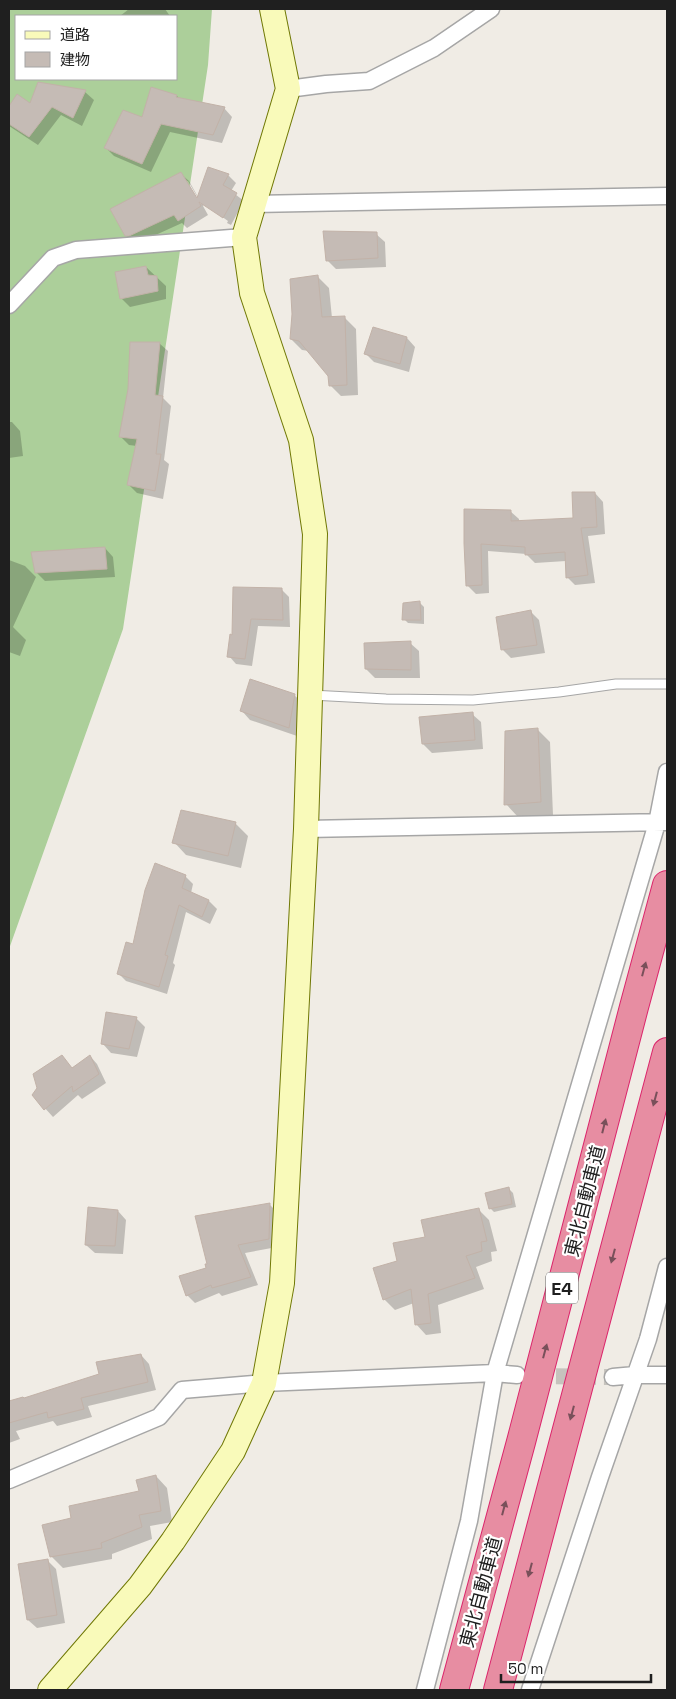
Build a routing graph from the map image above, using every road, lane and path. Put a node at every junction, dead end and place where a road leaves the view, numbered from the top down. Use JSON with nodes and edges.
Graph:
{"nodes":[{"id":1,"x":272,"y":9,"type":"edge"},
{"id":2,"x":491,"y":9,"type":"edge"},
{"id":3,"x":288,"y":89,"type":"junction"},
{"id":4,"x":667,"y":196,"type":"edge"},
{"id":5,"x":253,"y":204,"type":"junction"},
{"id":6,"x":244,"y":237,"type":"junction"},
{"id":7,"x":9,"y":305,"type":"edge"},
{"id":8,"x":667,"y":684,"type":"edge"},
{"id":9,"x":310,"y":695,"type":"junction"},
{"id":10,"x":667,"y":772,"type":"edge"},
{"id":11,"x":662,"y":822,"type":"edge"},
{"id":12,"x":306,"y":829,"type":"junction"},
{"id":13,"x":667,"y":884,"type":"edge"},
{"id":14,"x":667,"y":1052,"type":"edge"},
{"id":15,"x":667,"y":1267,"type":"edge"},
{"id":16,"x":495,"y":1373,"type":"junction"},
{"id":17,"x":517,"y":1375,"type":"tunnel mouth"},
{"id":18,"x":635,"y":1375,"type":"junction"},
{"id":19,"x":667,"y":1375,"type":"edge"},
{"id":20,"x":613,"y":1377,"type":"tunnel mouth"},
{"id":21,"x":264,"y":1383,"type":"junction"},
{"id":22,"x":9,"y":1480,"type":"edge"},
{"id":23,"x":50,"y":1690,"type":"edge"},
{"id":24,"x":425,"y":1690,"type":"edge"},
{"id":25,"x":454,"y":1690,"type":"edge"},
{"id":26,"x":498,"y":1690,"type":"edge"},
{"id":27,"x":530,"y":1690,"type":"edge"}],
"edges":[{"from":1,"to":3,"type":"street"},
{"from":2,"to":3,"type":"street"},
{"from":3,"to":5,"type":"street"},
{"from":4,"to":5,"type":"street"},
{"from":5,"to":6,"type":"street"},
{"from":6,"to":7,"type":"street"},
{"from":6,"to":9,"type":"street"},
{"from":8,"to":9,"type":"lane"},
{"from":9,"to":12,"type":"street"},
{"from":10,"to":11,"type":"street"},
{"from":11,"to":12,"type":"street"},
{"from":11,"to":16,"type":"street"},
{"from":12,"to":21,"type":"street"},
{"from":25,"to":13,"type":"highway","name":"東北自動車道","number":"E4","one_way":true},
{"from":14,"to":26,"type":"highway","number":"E4","one_way":true},
{"from":15,"to":18,"type":"street"},
{"from":16,"to":17,"type":"street"},
{"from":16,"to":21,"type":"street"},
{"from":16,"to":24,"type":"street"},
{"from":18,"to":19,"type":"street"},
{"from":18,"to":20,"type":"street"},
{"from":18,"to":27,"type":"street"},
{"from":21,"to":22,"type":"street"},
{"from":21,"to":23,"type":"street"}]}
